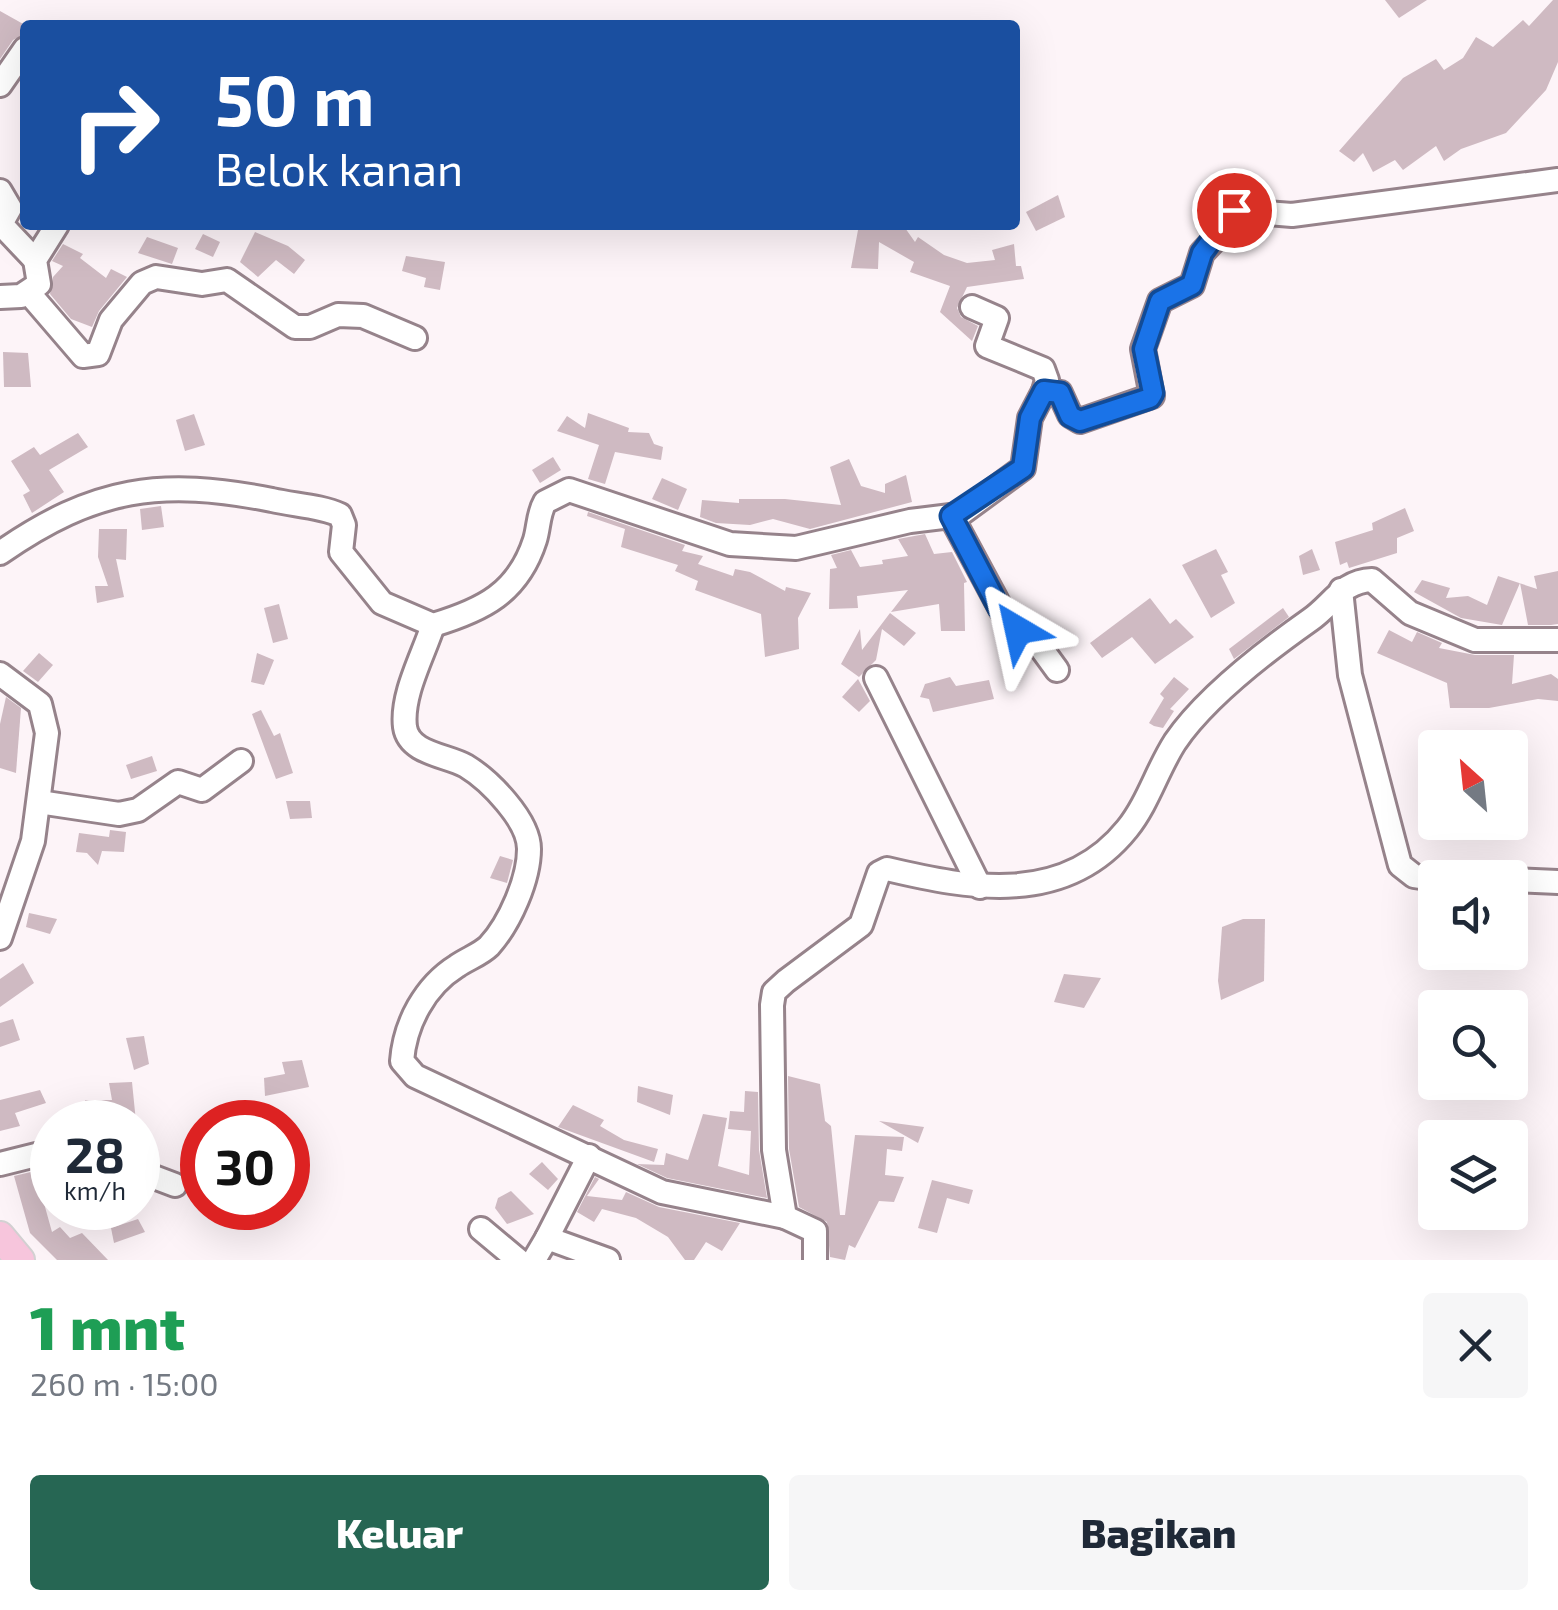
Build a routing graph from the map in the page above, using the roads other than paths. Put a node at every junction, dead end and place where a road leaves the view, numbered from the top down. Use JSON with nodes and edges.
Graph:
{"nodes":[{"id":1,"x":20,"y":56,"type":"edge"},
{"id":2,"x":0,"y":85,"type":"edge"},
{"id":3,"x":1558,"y":180,"type":"edge"},
{"id":4,"x":0,"y":191,"type":"edge"},
{"id":5,"x":54,"y":230,"type":"edge"},
{"id":6,"x":36,"y":260,"type":"junction"},
{"id":7,"x":28,"y":292,"type":"junction"},
{"id":8,"x":0,"y":297,"type":"edge"},
{"id":9,"x":972,"y":307,"type":"dead end"},
{"id":10,"x":415,"y":338,"type":"dead end"},
{"id":11,"x":1044,"y":391,"type":"junction"},
{"id":12,"x":951,"y":516,"type":"junction"},
{"id":13,"x":0,"y":552,"type":"edge"},
{"id":14,"x":1341,"y":590,"type":"junction"},
{"id":15,"x":433,"y":625,"type":"junction"},
{"id":16,"x":1558,"y":640,"type":"edge"},
{"id":17,"x":1057,"y":670,"type":"dead end"},
{"id":18,"x":0,"y":674,"type":"edge"},
{"id":19,"x":876,"y":678,"type":"dead end"},
{"id":20,"x":241,"y":761,"type":"dead end"},
{"id":21,"x":39,"y":802,"type":"junction"},
{"id":22,"x":1418,"y":877,"type":"edge"},
{"id":23,"x":1528,"y":881,"type":"edge"},
{"id":24,"x":1558,"y":882,"type":"edge"},
{"id":25,"x":980,"y":887,"type":"junction"},
{"id":26,"x":0,"y":938,"type":"edge"},
{"id":27,"x":30,"y":1156,"type":"edge"},
{"id":28,"x":588,"y":1156,"type":"junction"},
{"id":29,"x":0,"y":1164,"type":"edge"},
{"id":30,"x":160,"y":1180,"type":"edge"},
{"id":31,"x":175,"y":1185,"type":"dead end"},
{"id":32,"x":785,"y":1217,"type":"junction"},
{"id":33,"x":482,"y":1229,"type":"dead end"},
{"id":34,"x":0,"y":1236,"type":"edge"},
{"id":35,"x":547,"y":1238,"type":"junction"},
{"id":36,"x":20,"y":1260,"type":"edge"},
{"id":37,"x":518,"y":1260,"type":"edge"},
{"id":38,"x":534,"y":1260,"type":"edge"},
{"id":39,"x":608,"y":1260,"type":"edge"},
{"id":40,"x":814,"y":1260,"type":"edge"}],
"edges":[{"from":1,"to":2,"type":"street"},
{"from":3,"to":11,"type":"street"},
{"from":4,"to":6,"type":"street"},
{"from":5,"to":6,"type":"street"},
{"from":6,"to":7,"type":"street"},
{"from":7,"to":8,"type":"street"},
{"from":7,"to":10,"type":"street"},
{"from":9,"to":11,"type":"street"},
{"from":11,"to":12,"type":"street"},
{"from":12,"to":15,"type":"street"},
{"from":12,"to":17,"type":"street"},
{"from":13,"to":15,"type":"street"},
{"from":14,"to":16,"type":"street"},
{"from":14,"to":22,"type":"street"},
{"from":14,"to":25,"type":"street"},
{"from":15,"to":28,"type":"street"},
{"from":18,"to":21,"type":"street"},
{"from":19,"to":25,"type":"street"},
{"from":20,"to":21,"type":"street"},
{"from":21,"to":26,"type":"street"},
{"from":23,"to":24,"type":"street"},
{"from":25,"to":32,"type":"street"},
{"from":27,"to":29,"type":"street"},
{"from":28,"to":32,"type":"street"},
{"from":28,"to":35,"type":"street"},
{"from":30,"to":31,"type":"street"},
{"from":32,"to":40,"type":"street"},
{"from":33,"to":37,"type":"street"},
{"from":34,"to":36,"type":"main road"},
{"from":35,"to":38,"type":"street"},
{"from":35,"to":39,"type":"street"}]}
